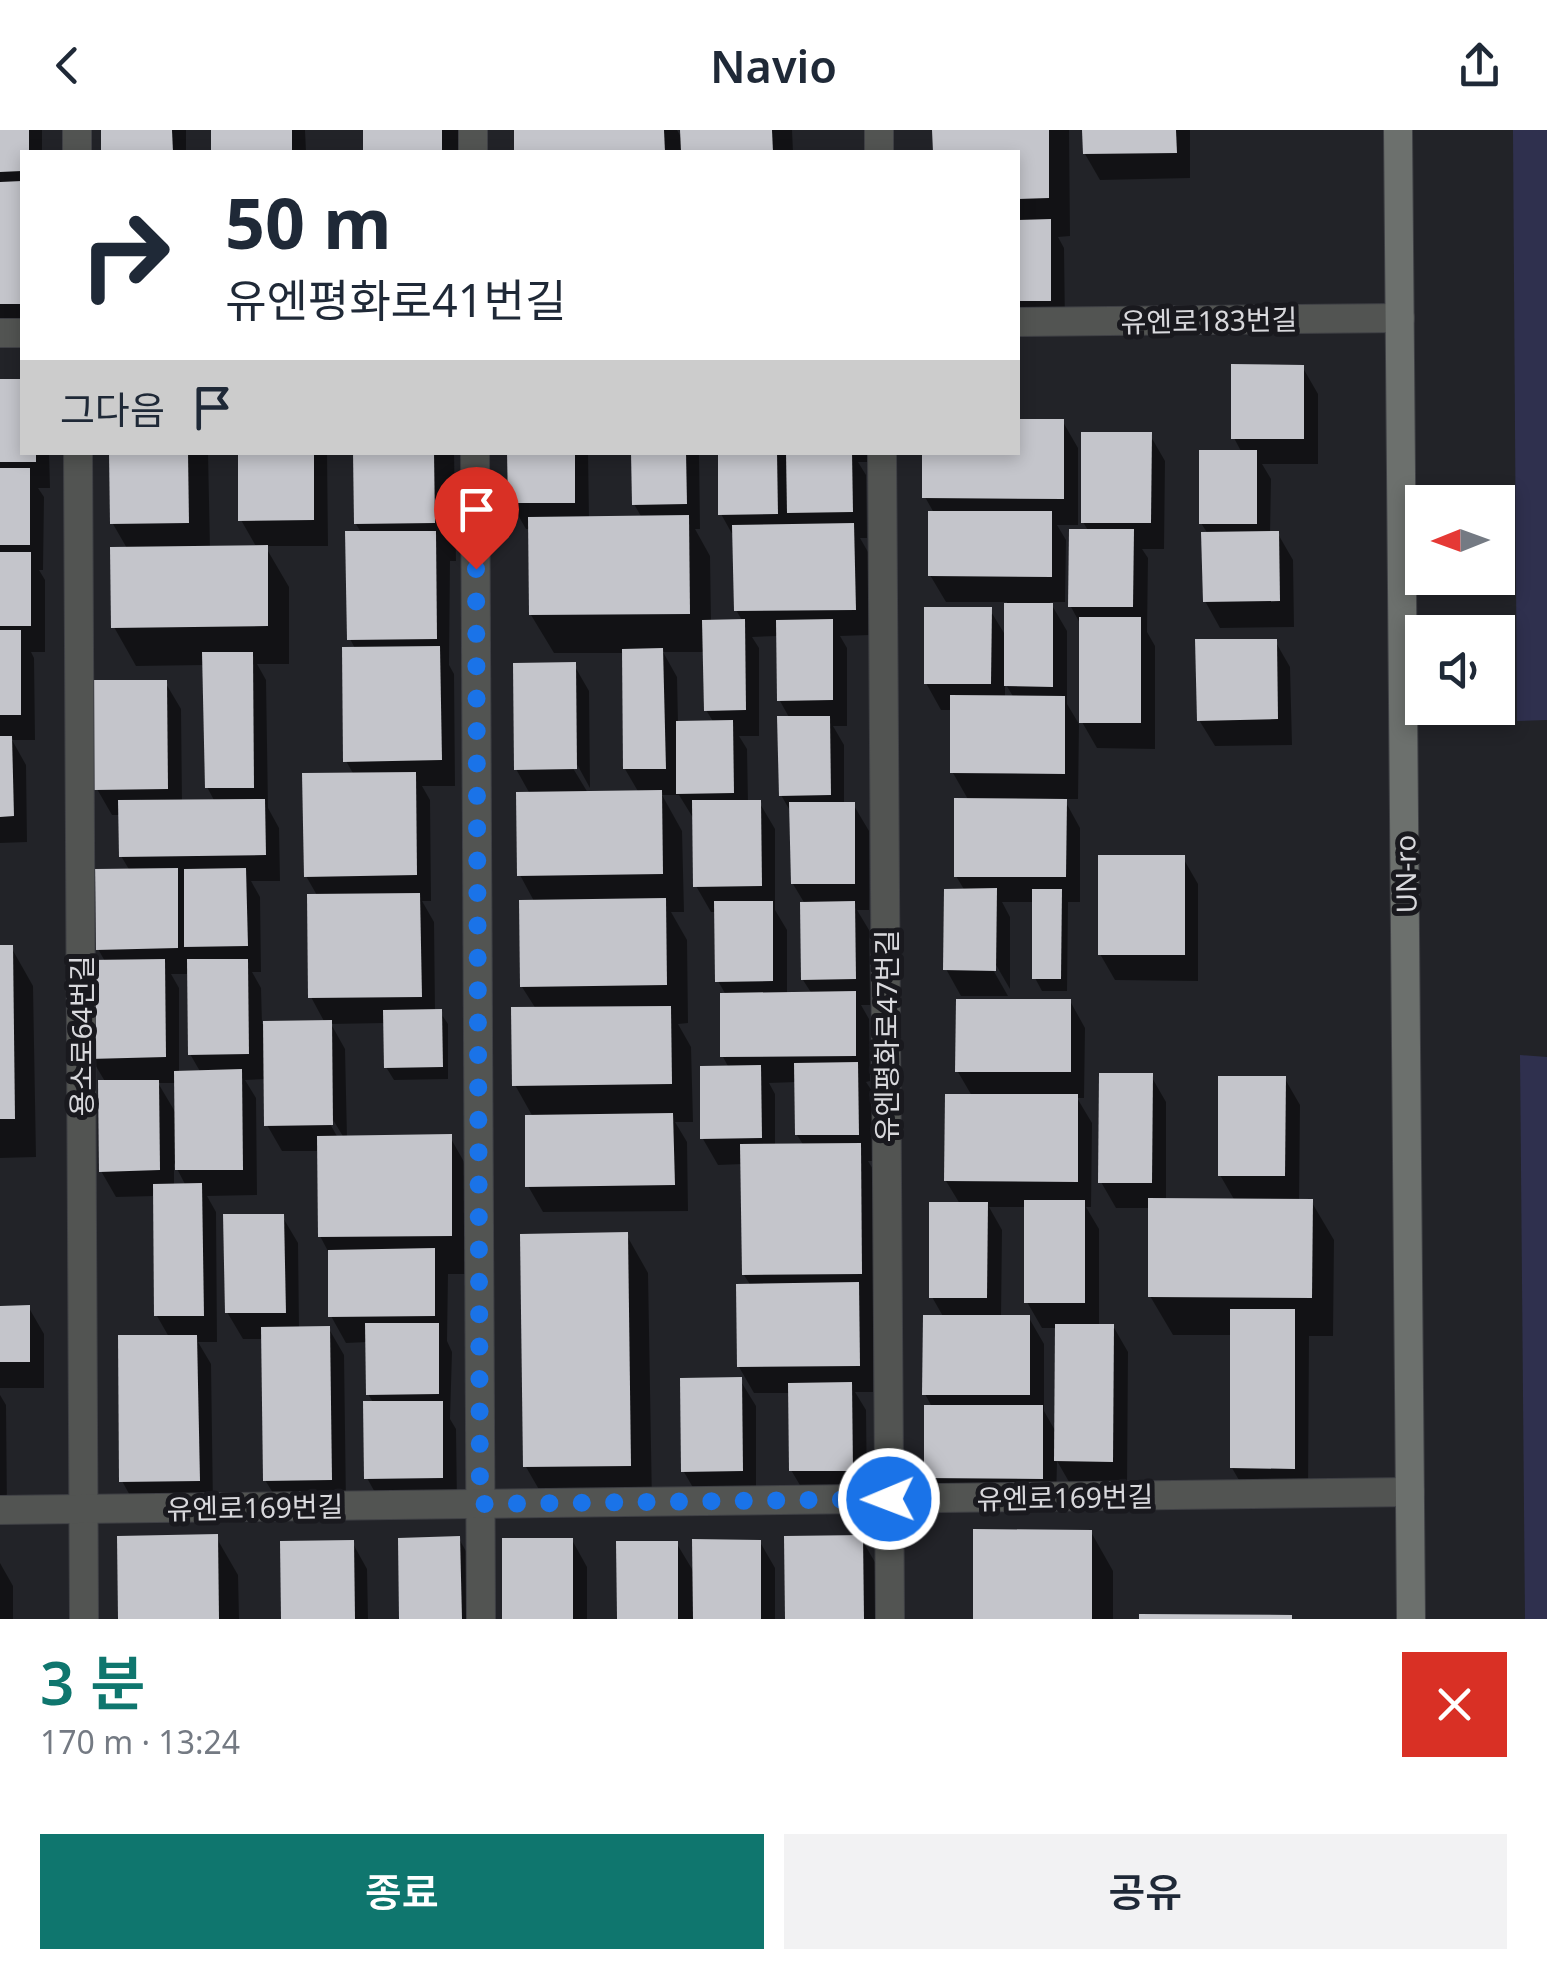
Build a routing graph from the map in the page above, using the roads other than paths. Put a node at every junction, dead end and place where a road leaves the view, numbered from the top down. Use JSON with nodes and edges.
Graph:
{"nodes":[{"id":1,"x":1398,"y":130,"type":"edge"},
{"id":2,"x":1400,"y":318,"type":"junction"},
{"id":3,"x":1020,"y":322,"type":"edge"},
{"id":4,"x":78,"y":455,"type":"edge"},
{"id":5,"x":475,"y":455,"type":"edge"},
{"id":6,"x":882,"y":455,"type":"edge"},
{"id":7,"x":1410,"y":1492,"type":"junction"},
{"id":8,"x":889,"y":1499,"type":"junction"},
{"id":9,"x":480,"y":1504,"type":"junction"},
{"id":10,"x":83,"y":1508,"type":"junction"},
{"id":11,"x":0,"y":1510,"type":"edge"},
{"id":12,"x":84,"y":1619,"type":"edge"},
{"id":13,"x":481,"y":1619,"type":"edge"},
{"id":14,"x":890,"y":1619,"type":"edge"},
{"id":15,"x":1411,"y":1619,"type":"edge"}],
"edges":[{"from":1,"to":2,"type":"main road","name":"UN-ro"},
{"from":2,"to":3,"type":"street","name":"유엔로183번길"},
{"from":2,"to":7,"type":"main road","name":"UN-ro"},
{"from":4,"to":10,"type":"street","name":"용소로64번길"},
{"from":5,"to":9,"type":"street"},
{"from":6,"to":8,"type":"street","name":"유엔평화로47번길"},
{"from":7,"to":8,"type":"street","name":"유엔로169번길"},
{"from":7,"to":15,"type":"main road","name":"UN-ro"},
{"from":8,"to":9,"type":"street","name":"유엔로169번길"},
{"from":8,"to":14,"type":"street","name":"유엔평화로47번길"},
{"from":9,"to":10,"type":"street","name":"유엔로169번길"},
{"from":9,"to":13,"type":"street"},
{"from":10,"to":11,"type":"street","name":"유엔로169번길"},
{"from":10,"to":12,"type":"street","name":"용소로64번길"}]}
